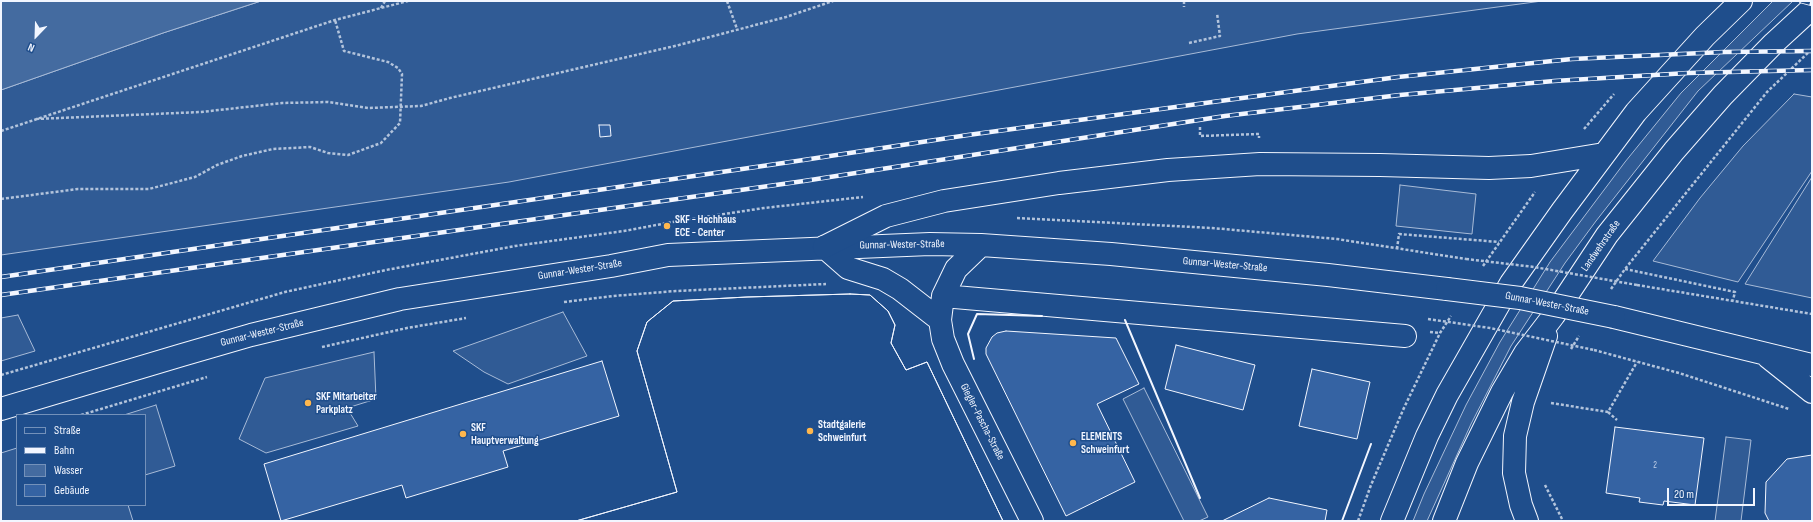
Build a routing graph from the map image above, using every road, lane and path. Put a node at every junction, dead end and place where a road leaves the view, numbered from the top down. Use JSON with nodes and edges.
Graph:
{"nodes":[{"id":1,"x":385,"y":1,"type":"edge"},
{"id":2,"x":408,"y":1,"type":"edge"},
{"id":3,"x":727,"y":1,"type":"edge"},
{"id":4,"x":834,"y":1,"type":"edge"},
{"id":5,"x":1184,"y":1,"type":"edge"},
{"id":6,"x":1742,"y":1,"type":"edge"},
{"id":7,"x":1184,"y":7,"type":"dead end"},
{"id":8,"x":380,"y":8,"type":"junction"},
{"id":9,"x":1812,"y":8,"type":"edge"},
{"id":10,"x":1217,"y":13,"type":"dead end"},
{"id":11,"x":335,"y":20,"type":"junction"},
{"id":12,"x":737,"y":29,"type":"junction"},
{"id":13,"x":1189,"y":42,"type":"dead end"},
{"id":14,"x":1812,"y":49,"type":"edge"},
{"id":15,"x":401,"y":108,"type":"junction"},
{"id":16,"x":36,"y":119,"type":"junction"},
{"id":17,"x":1200,"y":127,"type":"dead end"},
{"id":18,"x":1,"y":131,"type":"edge"},
{"id":19,"x":1260,"y":145,"type":"dead end"},
{"id":20,"x":1604,"y":154,"type":"junction"},
{"id":21,"x":1,"y":199,"type":"edge"},
{"id":22,"x":1013,"y":218,"type":"dead end"},
{"id":23,"x":1499,"y":242,"type":"dead end"},
{"id":24,"x":981,"y":245,"type":"junction"},
{"id":25,"x":824,"y":247,"type":"junction"},
{"id":26,"x":1397,"y":249,"type":"junction"},
{"id":27,"x":1625,"y":269,"type":"junction"},
{"id":28,"x":830,"y":284,"type":"dead end"},
{"id":29,"x":1608,"y":294,"type":"dead end"},
{"id":30,"x":943,"y":296,"type":"junction"},
{"id":31,"x":1733,"y":300,"type":"junction"},
{"id":32,"x":560,"y":303,"type":"dead end"},
{"id":33,"x":1812,"y":314,"type":"edge"},
{"id":34,"x":1554,"y":315,"type":"junction"},
{"id":35,"x":468,"y":317,"type":"dead end"},
{"id":36,"x":1420,"y":317,"type":"dead end"},
{"id":37,"x":940,"y":320,"type":"junction"},
{"id":38,"x":1583,"y":332,"type":"dead end"},
{"id":39,"x":1405,"y":336,"type":"dead end"},
{"id":40,"x":315,"y":349,"type":"dead end"},
{"id":41,"x":1570,"y":350,"type":"dead end"},
{"id":42,"x":1763,"y":352,"type":"junction"},
{"id":43,"x":1638,"y":362,"type":"junction"},
{"id":44,"x":1812,"y":365,"type":"edge"},
{"id":45,"x":211,"y":376,"type":"dead end"},
{"id":46,"x":1812,"y":392,"type":"edge"},
{"id":47,"x":1545,"y":402,"type":"dead end"},
{"id":48,"x":1,"y":409,"type":"edge"},
{"id":49,"x":1796,"y":411,"type":"dead end"},
{"id":50,"x":1608,"y":412,"type":"junction"},
{"id":51,"x":84,"y":414,"type":"edge"},
{"id":52,"x":1617,"y":420,"type":"dead end"},
{"id":53,"x":1543,"y":480,"type":"dead end"},
{"id":54,"x":1032,"y":521,"type":"edge"},
{"id":55,"x":1392,"y":521,"type":"edge"},
{"id":56,"x":1444,"y":521,"type":"edge"},
{"id":57,"x":1527,"y":521,"type":"edge"},
{"id":58,"x":1563,"y":521,"type":"edge"}],
"edges":[{"from":1,"to":8,"type":"path"},
{"from":2,"to":8,"type":"path"},
{"from":3,"to":12,"type":"path"},
{"from":4,"to":12,"type":"path"},
{"from":5,"to":7,"type":"path"},
{"from":6,"to":20,"type":"street"},
{"from":8,"to":11,"type":"path"},
{"from":9,"to":34,"type":"street","name":"Landwehrstraße"},
{"from":10,"to":13,"type":"path"},
{"from":11,"to":15,"type":"path"},
{"from":11,"to":16,"type":"path"},
{"from":12,"to":15,"type":"path"},
{"from":14,"to":27,"type":"path"},
{"from":15,"to":16,"type":"path"},
{"from":15,"to":21,"type":"path"},
{"from":16,"to":18,"type":"path"},
{"from":17,"to":19,"type":"path"},
{"from":20,"to":25,"type":"street"},
{"from":20,"to":55,"type":"street"},
{"from":22,"to":26,"type":"path"},
{"from":23,"to":26,"type":"path"},
{"from":24,"to":25,"type":"street","name":"Gunnar-Wester-Straße"},
{"from":24,"to":30,"type":"street","name":"Giegler-Pascha-Straße"},
{"from":24,"to":42,"type":"street","name":"Gunnar-Wester-Straße","bridge":true},
{"from":25,"to":37,"type":"street"},
{"from":25,"to":48,"type":"street","name":"Gunnar-Wester-Straße"},
{"from":26,"to":31,"type":"path","bridge":true},
{"from":27,"to":29,"type":"path"},
{"from":27,"to":31,"type":"path"},
{"from":28,"to":32,"type":"path"},
{"from":30,"to":37,"type":"street","name":"Giegler-Pascha-Straße"},
{"from":30,"to":39,"type":"street"},
{"from":31,"to":33,"type":"path"},
{"from":34,"to":56,"type":"street","name":"Landwehrstraße"},
{"from":34,"to":57,"type":"street"},
{"from":35,"to":40,"type":"path"},
{"from":36,"to":43,"type":"path","bridge":true},
{"from":37,"to":54,"type":"street","name":"Giegler-Pascha-Straße"},
{"from":38,"to":41,"type":"path"},
{"from":42,"to":44,"type":"street","name":"Gunnar-Wester-Straße"},
{"from":42,"to":46,"type":"street"},
{"from":43,"to":49,"type":"path"},
{"from":43,"to":50,"type":"path"},
{"from":45,"to":51,"type":"path"},
{"from":47,"to":50,"type":"path"},
{"from":50,"to":52,"type":"path"},
{"from":53,"to":58,"type":"path"}]}
